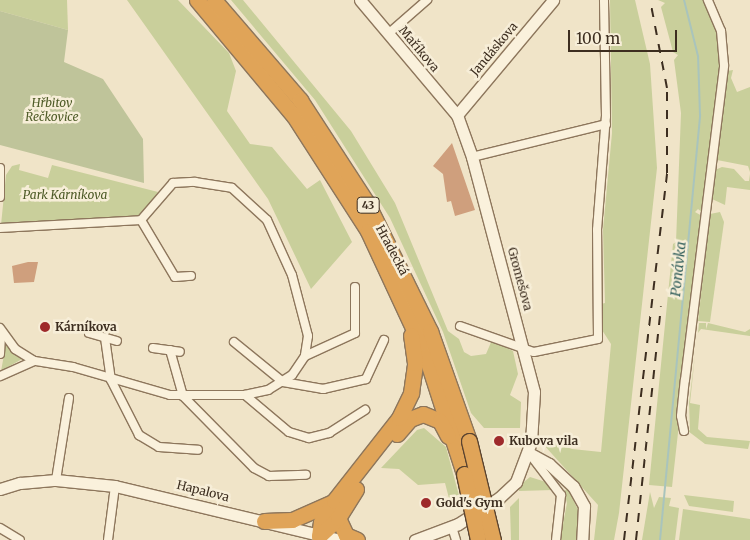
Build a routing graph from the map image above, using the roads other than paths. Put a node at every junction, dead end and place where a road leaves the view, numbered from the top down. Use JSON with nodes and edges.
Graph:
{"nodes":[{"id":1,"x":197,"y":0,"type":"edge"},
{"id":2,"x":214,"y":0,"type":"edge"},
{"id":3,"x":360,"y":0,"type":"edge"},
{"id":4,"x":427,"y":0,"type":"edge"},
{"id":5,"x":604,"y":0,"type":"edge"},
{"id":6,"x":708,"y":0,"type":"edge"},
{"id":7,"x":548,"y":2,"type":"edge"},
{"id":8,"x":388,"y":34,"type":"junction"},
{"id":9,"x":457,"y":115,"type":"junction"},
{"id":10,"x":606,"y":124,"type":"junction"},
{"id":11,"x":472,"y":157,"type":"junction"},
{"id":12,"x":0,"y":168,"type":"edge"},
{"id":13,"x":0,"y":197,"type":"edge"},
{"id":14,"x":141,"y":220,"type":"junction"},
{"id":15,"x":0,"y":228,"type":"edge"},
{"id":16,"x":191,"y":276,"type":"dead end"},
{"id":17,"x":355,"y":287,"type":"dead end"},
{"id":18,"x":400,"y":295,"type":"junction"},
{"id":19,"x":460,"y":326,"type":"dead end"},
{"id":20,"x":0,"y":330,"type":"edge"},
{"id":21,"x":89,"y":333,"type":"dead end"},
{"id":22,"x":105,"y":338,"type":"junction"},
{"id":23,"x":384,"y":340,"type":"dead end"},
{"id":24,"x":116,"y":341,"type":"dead end"},
{"id":25,"x":234,"y":342,"type":"dead end"},
{"id":26,"x":153,"y":348,"type":"dead end"},
{"id":27,"x":525,"y":349,"type":"junction"},
{"id":28,"x":170,"y":350,"type":"junction"},
{"id":29,"x":180,"y":352,"type":"dead end"},
{"id":30,"x":0,"y":354,"type":"edge"},
{"id":31,"x":305,"y":356,"type":"junction"},
{"id":32,"x":34,"y":361,"type":"junction"},
{"id":33,"x":0,"y":376,"type":"edge"},
{"id":34,"x":111,"y":380,"type":"junction"},
{"id":35,"x":282,"y":382,"type":"junction"},
{"id":36,"x":245,"y":395,"type":"junction"},
{"id":37,"x":183,"y":396,"type":"junction"},
{"id":38,"x":69,"y":398,"type":"dead end"},
{"id":39,"x":365,"y":410,"type":"dead end"},
{"id":40,"x":684,"y":431,"type":"dead end"},
{"id":41,"x":459,"y":444,"type":"junction"},
{"id":42,"x":198,"y":450,"type":"dead end"},
{"id":43,"x":529,"y":453,"type":"junction"},
{"id":44,"x":306,"y":475,"type":"dead end"},
{"id":45,"x":56,"y":480,"type":"junction"},
{"id":46,"x":115,"y":486,"type":"junction"},
{"id":47,"x":0,"y":489,"type":"edge"},
{"id":48,"x":334,"y":501,"type":"junction"},
{"id":49,"x":338,"y":518,"type":"junction"},
{"id":50,"x":264,"y":521,"type":"junction"},
{"id":51,"x":452,"y":527,"type":"junction"},
{"id":52,"x":0,"y":528,"type":"edge"},
{"id":53,"x":320,"y":536,"type":"junction"},
{"id":54,"x":20,"y":540,"type":"edge"},
{"id":55,"x":108,"y":540,"type":"edge"},
{"id":56,"x":340,"y":540,"type":"edge"},
{"id":57,"x":357,"y":540,"type":"edge"},
{"id":58,"x":415,"y":540,"type":"edge"},
{"id":59,"x":456,"y":540,"type":"edge"},
{"id":60,"x":478,"y":540,"type":"edge"},
{"id":61,"x":493,"y":540,"type":"edge"},
{"id":62,"x":556,"y":540,"type":"edge"},
{"id":63,"x":582,"y":540,"type":"edge"}],
"edges":[{"from":1,"to":18,"type":"highway","name":"Hradecká","number":"43"},
{"from":2,"to":41,"type":"highway","name":"Hradecká","number":"43"},
{"from":3,"to":8,"type":"street","name":"Maříkova"},
{"from":4,"to":8,"type":"street"},
{"from":5,"to":10,"type":"street"},
{"from":6,"to":40,"type":"street"},
{"from":7,"to":9,"type":"street","name":"Jandáskova"},
{"from":8,"to":9,"type":"street","name":"Maříkova"},
{"from":9,"to":11,"type":"street","name":"Gromešova"},
{"from":10,"to":11,"type":"street"},
{"from":10,"to":27,"type":"street"},
{"from":11,"to":27,"type":"street","name":"Gromešova"},
{"from":12,"to":13,"type":"street"},
{"from":14,"to":15,"type":"street"},
{"from":14,"to":16,"type":"street"},
{"from":14,"to":31,"type":"street"},
{"from":17,"to":31,"type":"street"},
{"from":18,"to":41,"type":"highway","name":"Hradecká","number":"43"},
{"from":18,"to":48,"type":"highway"},
{"from":19,"to":27,"type":"street"},
{"from":20,"to":30,"type":"street"},
{"from":20,"to":32,"type":"street"},
{"from":21,"to":22,"type":"street"},
{"from":22,"to":24,"type":"street"},
{"from":22,"to":34,"type":"street"},
{"from":23,"to":35,"type":"street"},
{"from":25,"to":35,"type":"street"},
{"from":26,"to":28,"type":"street"},
{"from":27,"to":43,"type":"street","name":"Gromešova"},
{"from":28,"to":29,"type":"street"},
{"from":28,"to":37,"type":"street"},
{"from":31,"to":35,"type":"street"},
{"from":32,"to":33,"type":"street"},
{"from":32,"to":34,"type":"street"},
{"from":34,"to":37,"type":"street"},
{"from":34,"to":42,"type":"street"},
{"from":35,"to":36,"type":"street"},
{"from":36,"to":37,"type":"street"},
{"from":36,"to":39,"type":"street"},
{"from":37,"to":44,"type":"street"},
{"from":38,"to":45,"type":"street"},
{"from":41,"to":49,"type":"highway"},
{"from":41,"to":60,"type":"highway","name":"Hradecká","number":"43","bridge":true},
{"from":41,"to":61,"type":"highway","name":"Hradecká","number":"43","bridge":true},
{"from":43,"to":51,"type":"street"},
{"from":43,"to":62,"type":"street"},
{"from":43,"to":63,"type":"street"},
{"from":45,"to":46,"type":"street","name":"Hapalova"},
{"from":45,"to":47,"type":"street","name":"Hapalova"},
{"from":46,"to":50,"type":"street","name":"Hapalova"},
{"from":46,"to":55,"type":"street"},
{"from":48,"to":50,"type":"highway"},
{"from":48,"to":53,"type":"highway"},
{"from":49,"to":53,"type":"highway"},
{"from":49,"to":57,"type":"highway"},
{"from":50,"to":53,"type":"street","name":"Hapalova"},
{"from":51,"to":58,"type":"street"},
{"from":51,"to":59,"type":"street"},
{"from":52,"to":54,"type":"street"},
{"from":53,"to":56,"type":"street","name":"Hapalova"}]}
